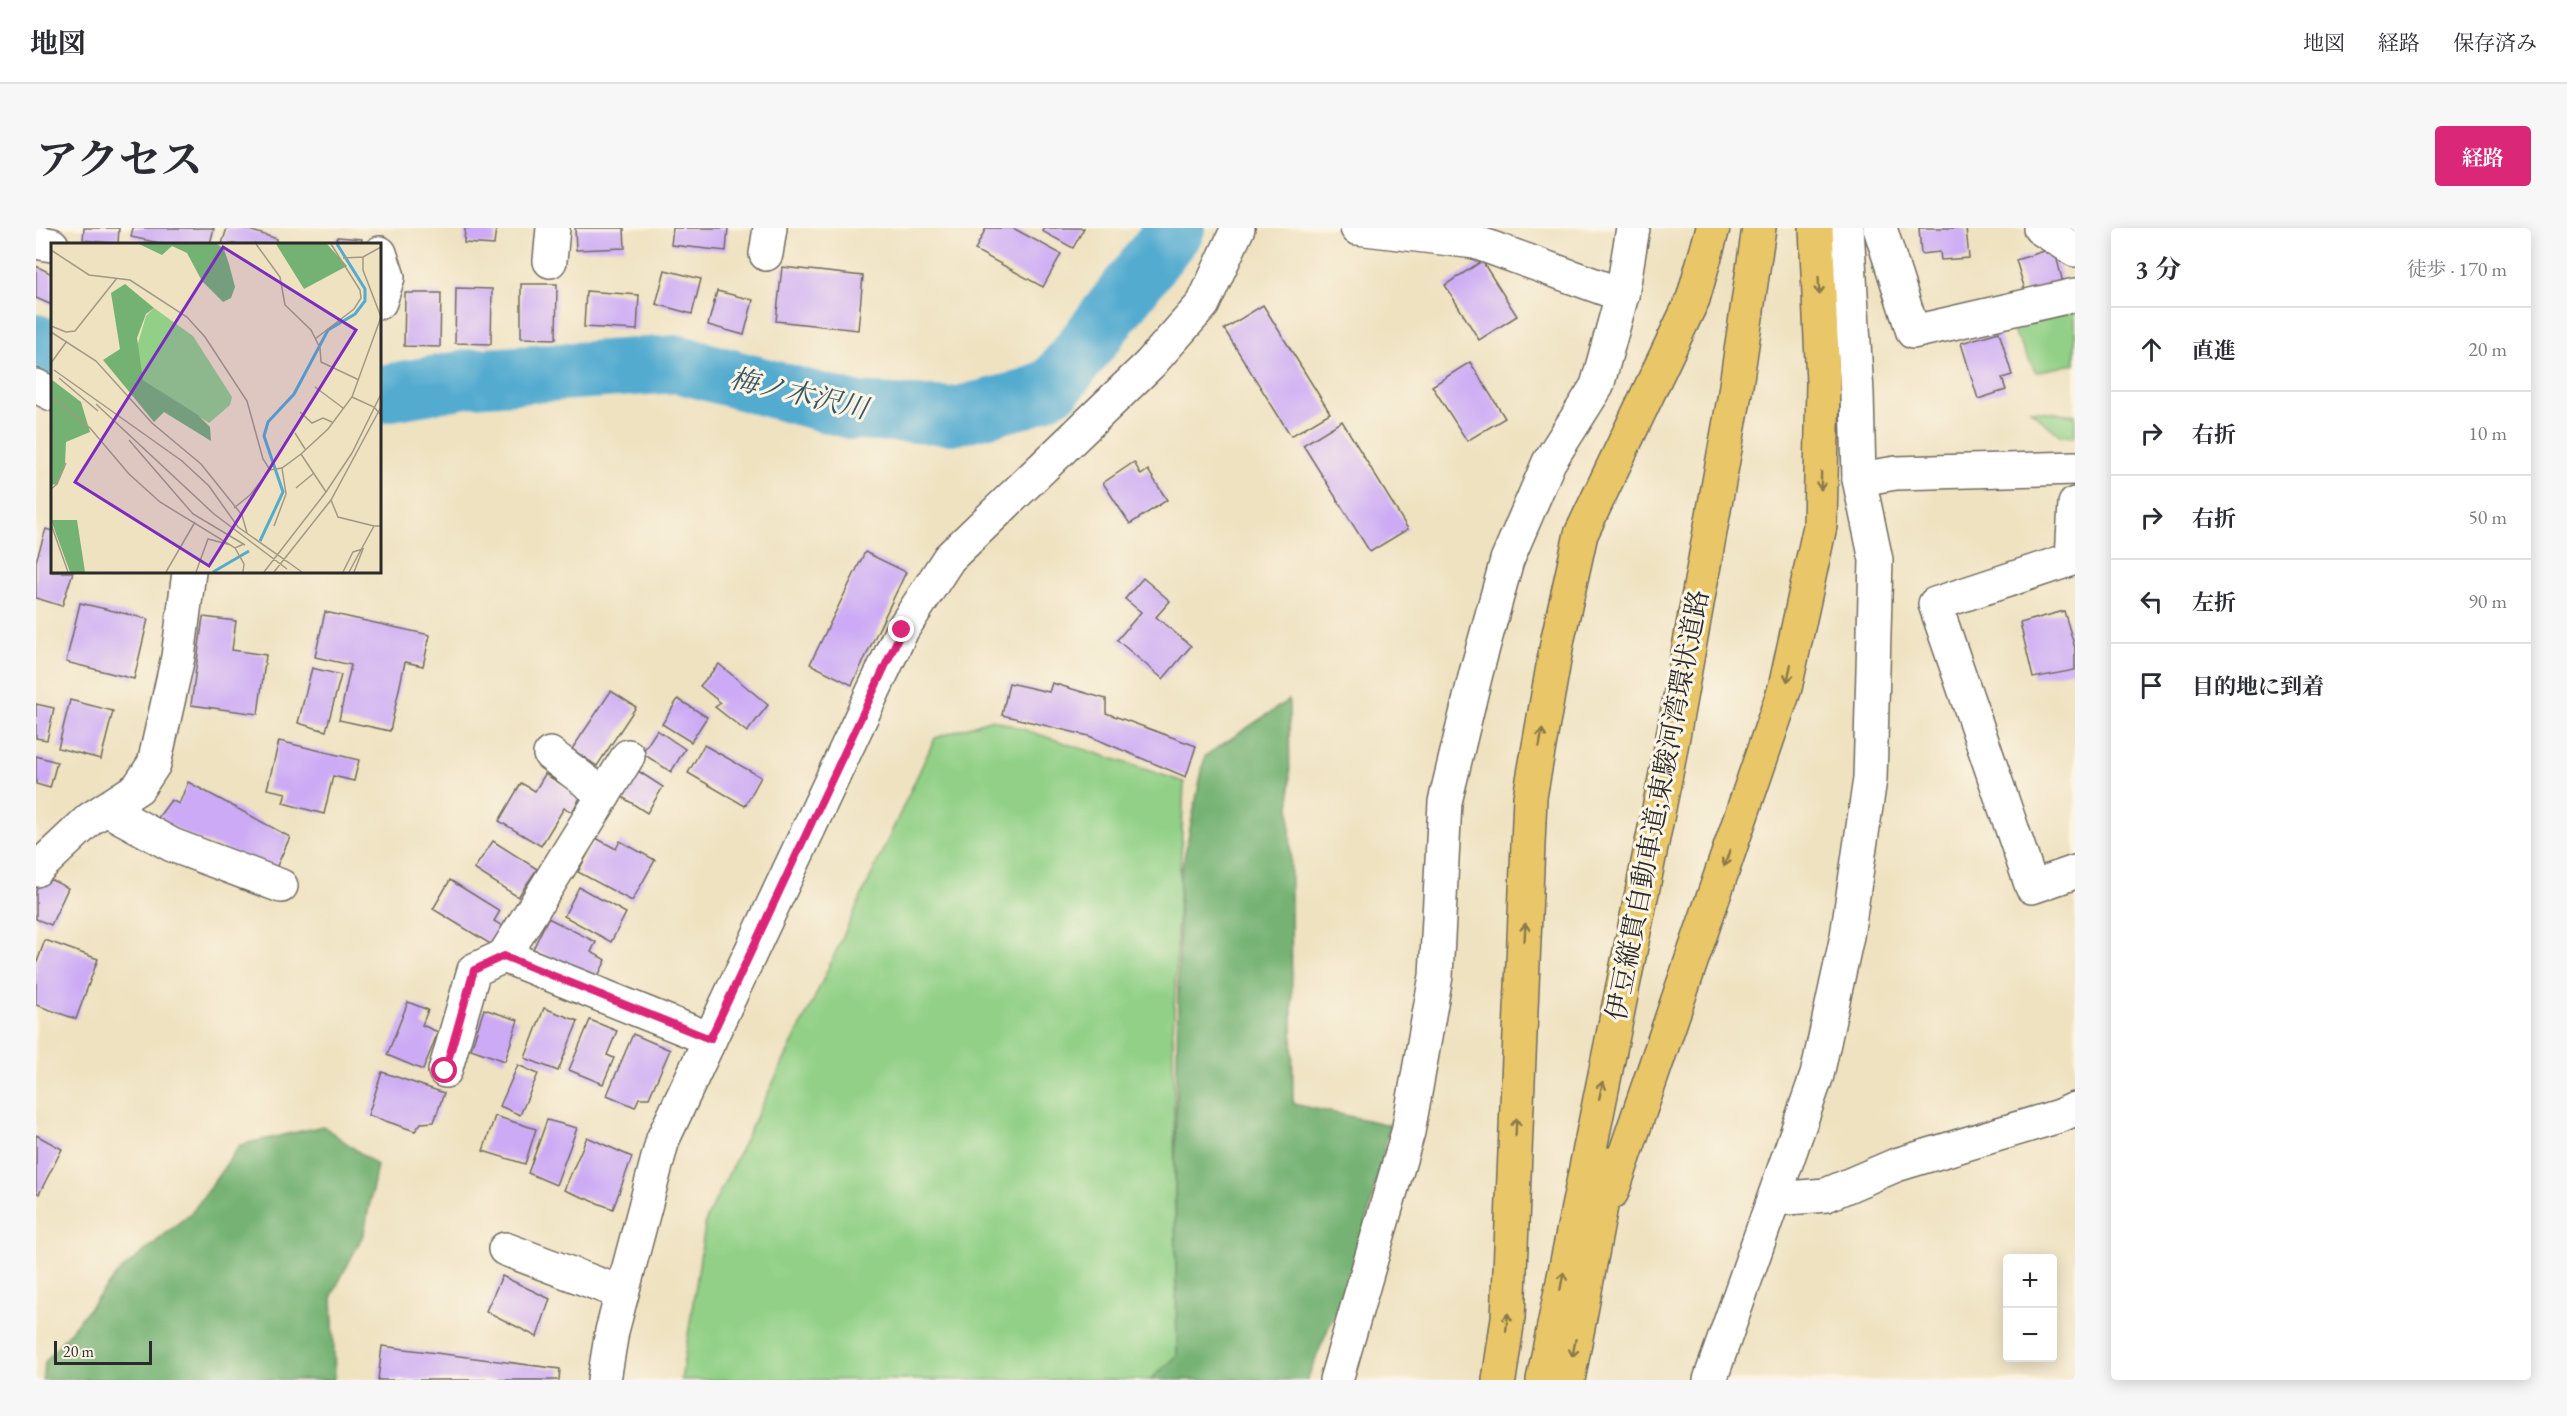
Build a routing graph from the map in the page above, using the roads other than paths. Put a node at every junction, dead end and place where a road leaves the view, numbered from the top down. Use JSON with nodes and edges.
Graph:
{"nodes":[{"id":1,"x":370,"y":228,"type":"edge"},
{"id":2,"x":553,"y":228,"type":"edge"},
{"id":3,"x":1238,"y":228,"type":"edge"},
{"id":4,"x":1357,"y":228,"type":"edge"},
{"id":5,"x":1633,"y":228,"type":"edge"},
{"id":6,"x":1713,"y":228,"type":"edge"},
{"id":7,"x":1759,"y":228,"type":"edge"},
{"id":8,"x":1779,"y":228,"type":"edge"},
{"id":9,"x":1816,"y":228,"type":"edge"},
{"id":10,"x":1847,"y":228,"type":"edge"},
{"id":11,"x":1880,"y":228,"type":"edge"},
{"id":12,"x":2040,"y":228,"type":"edge"},
{"id":13,"x":36,"y":242,"type":"edge"},
{"id":14,"x":376,"y":243,"type":"edge"},
{"id":15,"x":51,"y":245,"type":"edge"},
{"id":16,"x":2075,"y":250,"type":"edge"},
{"id":17,"x":381,"y":256,"type":"edge"},
{"id":18,"x":550,"y":261,"type":"dead end"},
{"id":19,"x":1622,"y":295,"type":"junction"},
{"id":20,"x":2075,"y":295,"type":"edge"},
{"id":21,"x":381,"y":299,"type":"edge"},
{"id":22,"x":36,"y":386,"type":"edge"},
{"id":23,"x":51,"y":394,"type":"edge"},
{"id":24,"x":1743,"y":401,"type":"junction"},
{"id":25,"x":2075,"y":468,"type":"edge"},
{"id":26,"x":1859,"y":479,"type":"junction"},
{"id":27,"x":2075,"y":504,"type":"edge"},
{"id":28,"x":189,"y":573,"type":"edge"},
{"id":29,"x":550,"y":754,"type":"dead end"},
{"id":30,"x":628,"y":756,"type":"dead end"},
{"id":31,"x":604,"y":795,"type":"junction"},
{"id":32,"x":106,"y":809,"type":"junction"},
{"id":33,"x":36,"y":870,"type":"edge"},
{"id":34,"x":2075,"y":872,"type":"edge"},
{"id":35,"x":281,"y":886,"type":"dead end"},
{"id":36,"x":504,"y":956,"type":"junction"},
{"id":37,"x":710,"y":1039,"type":"junction"},
{"id":38,"x":445,"y":1071,"type":"dead end"},
{"id":39,"x":2075,"y":1109,"type":"edge"},
{"id":40,"x":1775,"y":1198,"type":"junction"},
{"id":41,"x":504,"y":1249,"type":"dead end"},
{"id":42,"x":1591,"y":1253,"type":"junction"},
{"id":43,"x":622,"y":1293,"type":"junction"},
{"id":44,"x":604,"y":1380,"type":"edge"},
{"id":45,"x":1336,"y":1380,"type":"edge"},
{"id":46,"x":1499,"y":1380,"type":"edge"},
{"id":47,"x":1543,"y":1380,"type":"edge"},
{"id":48,"x":1568,"y":1380,"type":"edge"},
{"id":49,"x":1710,"y":1380,"type":"edge"}],
"edges":[{"from":1,"to":14,"type":"street"},
{"from":2,"to":18,"type":"street"},
{"from":3,"to":37,"type":"street"},
{"from":4,"to":19,"type":"street"},
{"from":5,"to":19,"type":"street"},
{"from":46,"to":6,"type":"highway","one_way":true},
{"from":7,"to":24,"type":"highway","name":"伊豆縦貫自動車道;東駿河湾環状道路"},
{"from":8,"to":24,"type":"highway","name":"伊豆縦貫自動車道;東駿河湾環状道路"},
{"from":9,"to":42,"type":"highway","one_way":true},
{"from":10,"to":26,"type":"street"},
{"from":11,"to":20,"type":"street"},
{"from":12,"to":16,"type":"street"},
{"from":13,"to":15,"type":"street"},
{"from":17,"to":21,"type":"street"},
{"from":19,"to":45,"type":"street"},
{"from":22,"to":23,"type":"street"},
{"from":24,"to":42,"type":"highway","name":"伊豆縦貫自動車道;東駿河湾環状道路"},
{"from":47,"to":24,"type":"highway","name":"伊豆縦貫自動車道;東駿河湾環状道路","one_way":true},
{"from":25,"to":26,"type":"street"},
{"from":26,"to":40,"type":"street"},
{"from":27,"to":34,"type":"street"},
{"from":28,"to":32,"type":"street"},
{"from":29,"to":31,"type":"street"},
{"from":30,"to":31,"type":"street"},
{"from":31,"to":36,"type":"street"},
{"from":32,"to":33,"type":"street"},
{"from":32,"to":35,"type":"street"},
{"from":36,"to":37,"type":"street"},
{"from":36,"to":38,"type":"street"},
{"from":37,"to":43,"type":"street"},
{"from":39,"to":40,"type":"street"},
{"from":40,"to":49,"type":"street"},
{"from":41,"to":43,"type":"street"},
{"from":42,"to":48,"type":"highway","name":"伊豆縦貫自動車道;東駿河湾環状道路","one_way":true},
{"from":43,"to":44,"type":"street"}]}
